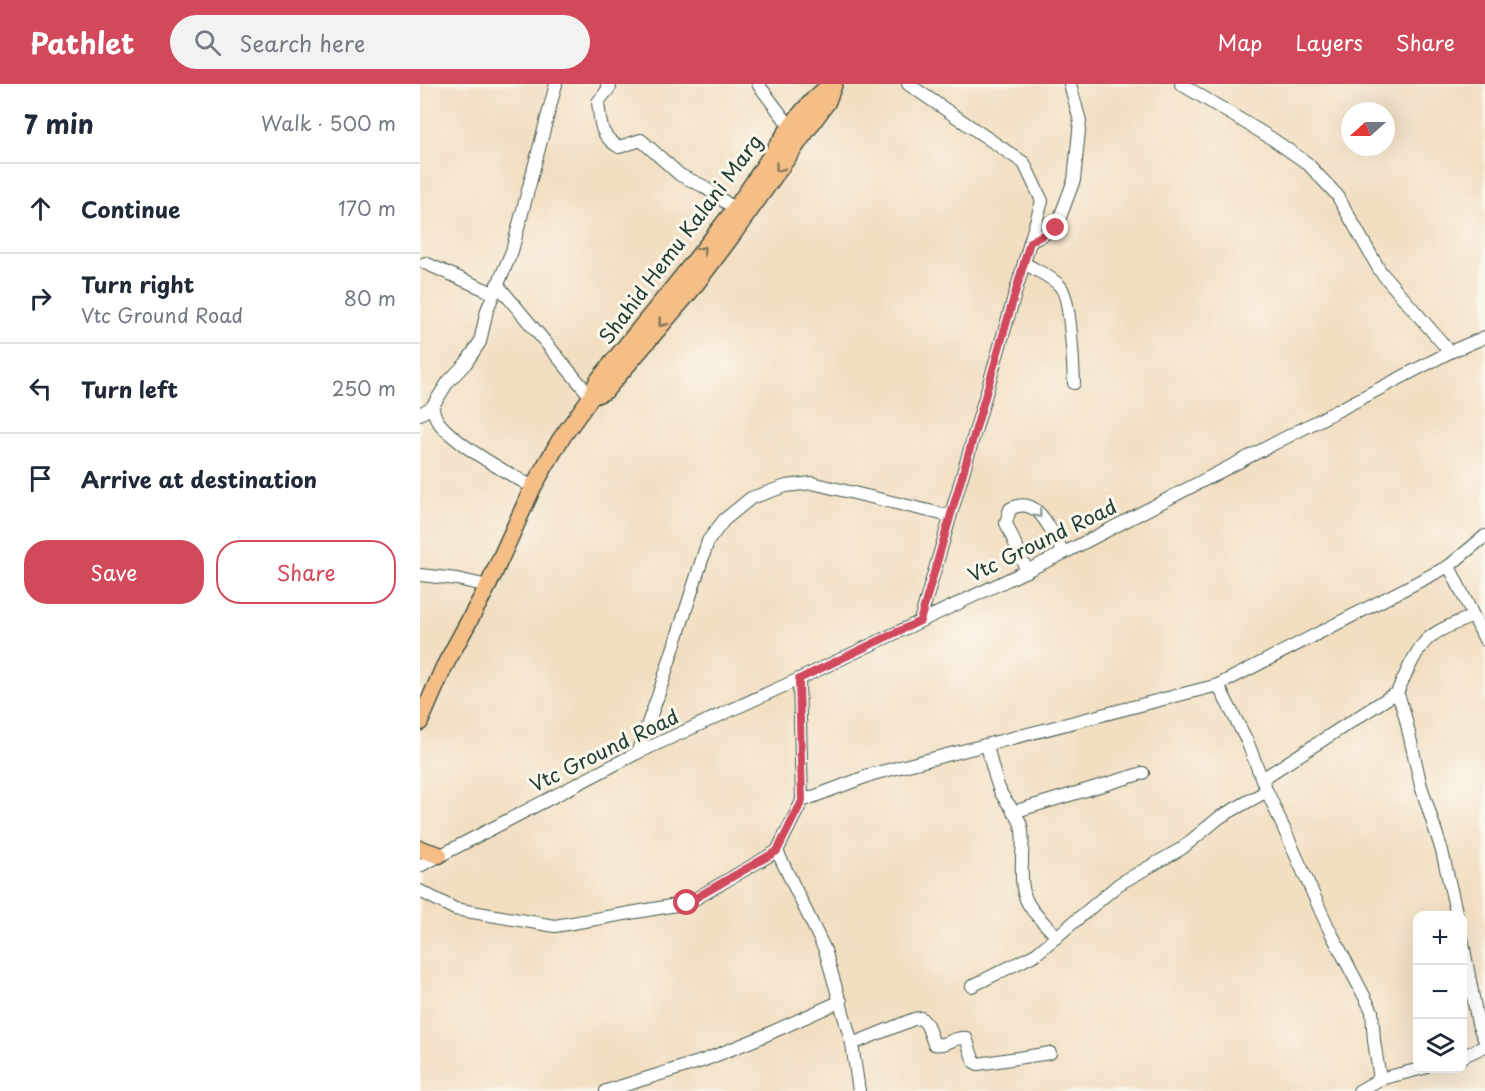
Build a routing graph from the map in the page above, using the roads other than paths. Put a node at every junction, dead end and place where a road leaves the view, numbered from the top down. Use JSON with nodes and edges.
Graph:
{"nodes":[{"id":1,"x":556,"y":84,"type":"edge"},
{"id":2,"x":607,"y":84,"type":"edge"},
{"id":3,"x":758,"y":84,"type":"edge"},
{"id":4,"x":833,"y":84,"type":"edge"},
{"id":5,"x":908,"y":84,"type":"edge"},
{"id":6,"x":1070,"y":84,"type":"edge"},
{"id":7,"x":1181,"y":84,"type":"edge"},
{"id":8,"x":795,"y":134,"type":"junction"},
{"id":9,"x":735,"y":209,"type":"junction"},
{"id":10,"x":1030,"y":242,"type":"junction"},
{"id":11,"x":425,"y":263,"type":"dead end"},
{"id":12,"x":1024,"y":263,"type":"junction"},
{"id":13,"x":495,"y":289,"type":"junction"},
{"id":14,"x":1485,"y":338,"type":"edge"},
{"id":15,"x":1450,"y":352,"type":"junction"},
{"id":16,"x":1074,"y":383,"type":"dead end"},
{"id":17,"x":591,"y":397,"type":"junction"},
{"id":18,"x":432,"y":407,"type":"junction"},
{"id":19,"x":420,"y":414,"type":"edge"},
{"id":20,"x":532,"y":487,"type":"junction"},
{"id":21,"x":950,"y":516,"type":"junction"},
{"id":22,"x":1485,"y":536,"type":"edge"},
{"id":23,"x":1064,"y":553,"type":"junction"},
{"id":24,"x":1449,"y":566,"type":"junction"},
{"id":25,"x":1027,"y":571,"type":"junction"},
{"id":26,"x":420,"y":575,"type":"edge"},
{"id":27,"x":488,"y":586,"type":"junction"},
{"id":28,"x":1473,"y":616,"type":"junction"},
{"id":29,"x":920,"y":621,"type":"junction"},
{"id":30,"x":1485,"y":640,"type":"edge"},
{"id":31,"x":799,"y":679,"type":"junction"},
{"id":32,"x":1218,"y":685,"type":"junction"},
{"id":33,"x":1396,"y":695,"type":"junction"},
{"id":34,"x":420,"y":722,"type":"edge"},
{"id":35,"x":987,"y":745,"type":"junction"},
{"id":36,"x":636,"y":753,"type":"junction"},
{"id":37,"x":1143,"y":773,"type":"dead end"},
{"id":38,"x":1264,"y":785,"type":"junction"},
{"id":39,"x":802,"y":801,"type":"junction"},
{"id":40,"x":1013,"y":812,"type":"junction"},
{"id":41,"x":420,"y":849,"type":"edge"},
{"id":42,"x":777,"y":851,"type":"junction"},
{"id":43,"x":439,"y":855,"type":"junction"},
{"id":44,"x":420,"y":866,"type":"edge"},
{"id":45,"x":420,"y":891,"type":"edge"},
{"id":46,"x":1456,"y":911,"type":"edge"},
{"id":47,"x":1057,"y":937,"type":"junction"},
{"id":48,"x":1467,"y":955,"type":"edge"},
{"id":49,"x":972,"y":986,"type":"dead end"},
{"id":50,"x":1479,"y":997,"type":"edge"},
{"id":51,"x":841,"y":1001,"type":"junction"},
{"id":52,"x":1485,"y":1041,"type":"edge"},
{"id":53,"x":852,"y":1044,"type":"junction"},
{"id":54,"x":1485,"y":1046,"type":"edge"},
{"id":55,"x":1050,"y":1053,"type":"dead end"},
{"id":56,"x":1467,"y":1055,"type":"edge"},
{"id":57,"x":1413,"y":1071,"type":"edge"},
{"id":58,"x":1380,"y":1079,"type":"junction"},
{"id":59,"x":606,"y":1091,"type":"edge"},
{"id":60,"x":859,"y":1091,"type":"edge"},
{"id":61,"x":1359,"y":1091,"type":"edge"}],
"edges":[{"from":1,"to":13,"type":"street"},
{"from":2,"to":9,"type":"street"},
{"from":3,"to":8,"type":"street"},
{"from":4,"to":8,"type":"main road","name":"Shahid Hemu Kalani Marg"},
{"from":5,"to":10,"type":"street"},
{"from":6,"to":10,"type":"street"},
{"from":7,"to":15,"type":"street"},
{"from":8,"to":9,"type":"main road","name":"Shahid Hemu Kalani Marg"},
{"from":8,"to":17,"type":"main road","name":"Shahid Hemu Kalani Marg","one_way":true},
{"from":17,"to":9,"type":"main road","name":"Shahid Hemu Kalani Marg","one_way":true},
{"from":10,"to":12,"type":"street"},
{"from":11,"to":13,"type":"street"},
{"from":12,"to":16,"type":"street"},
{"from":12,"to":21,"type":"street"},
{"from":13,"to":17,"type":"street"},
{"from":13,"to":18,"type":"street"},
{"from":14,"to":15,"type":"street","name":"Vtc Ground Road"},
{"from":15,"to":23,"type":"street","name":"Vtc Ground Road"},
{"from":17,"to":20,"type":"main road","name":"Shahid Hemu Kalani Marg"},
{"from":18,"to":19,"type":"street"},
{"from":18,"to":20,"type":"street"},
{"from":20,"to":27,"type":"main road","name":"Shahid Hemu Kalani Marg"},
{"from":21,"to":29,"type":"street"},
{"from":21,"to":36,"type":"street"},
{"from":22,"to":24,"type":"street"},
{"from":23,"to":25,"type":"street","name":"Vtc Ground Road"},
{"from":25,"to":23,"type":"street","one_way":true},
{"from":24,"to":28,"type":"street"},
{"from":24,"to":32,"type":"street"},
{"from":25,"to":29,"type":"street","name":"Vtc Ground Road"},
{"from":26,"to":27,"type":"street"},
{"from":27,"to":34,"type":"main road","name":"Shahid Hemu Kalani Marg"},
{"from":28,"to":30,"type":"street"},
{"from":28,"to":33,"type":"street"},
{"from":29,"to":31,"type":"street","name":"Vtc Ground Road"},
{"from":31,"to":36,"type":"street","name":"Vtc Ground Road"},
{"from":31,"to":39,"type":"street"},
{"from":32,"to":35,"type":"street"},
{"from":32,"to":38,"type":"street"},
{"from":33,"to":38,"type":"street"},
{"from":33,"to":46,"type":"street"},
{"from":35,"to":39,"type":"street"},
{"from":35,"to":40,"type":"street"},
{"from":36,"to":43,"type":"street","name":"Vtc Ground Road"},
{"from":37,"to":40,"type":"street"},
{"from":38,"to":47,"type":"street"},
{"from":38,"to":58,"type":"street"},
{"from":39,"to":42,"type":"street"},
{"from":40,"to":47,"type":"street"},
{"from":41,"to":43,"type":"main road"},
{"from":42,"to":45,"type":"street"},
{"from":42,"to":51,"type":"street"},
{"from":43,"to":44,"type":"street","name":"Vtc Ground Road"},
{"from":47,"to":49,"type":"street"},
{"from":48,"to":50,"type":"street"},
{"from":50,"to":52,"type":"street"},
{"from":51,"to":53,"type":"street"},
{"from":51,"to":59,"type":"street"},
{"from":53,"to":55,"type":"street"},
{"from":53,"to":60,"type":"street"},
{"from":54,"to":56,"type":"street"},
{"from":57,"to":58,"type":"street"},
{"from":58,"to":61,"type":"street"}]}
